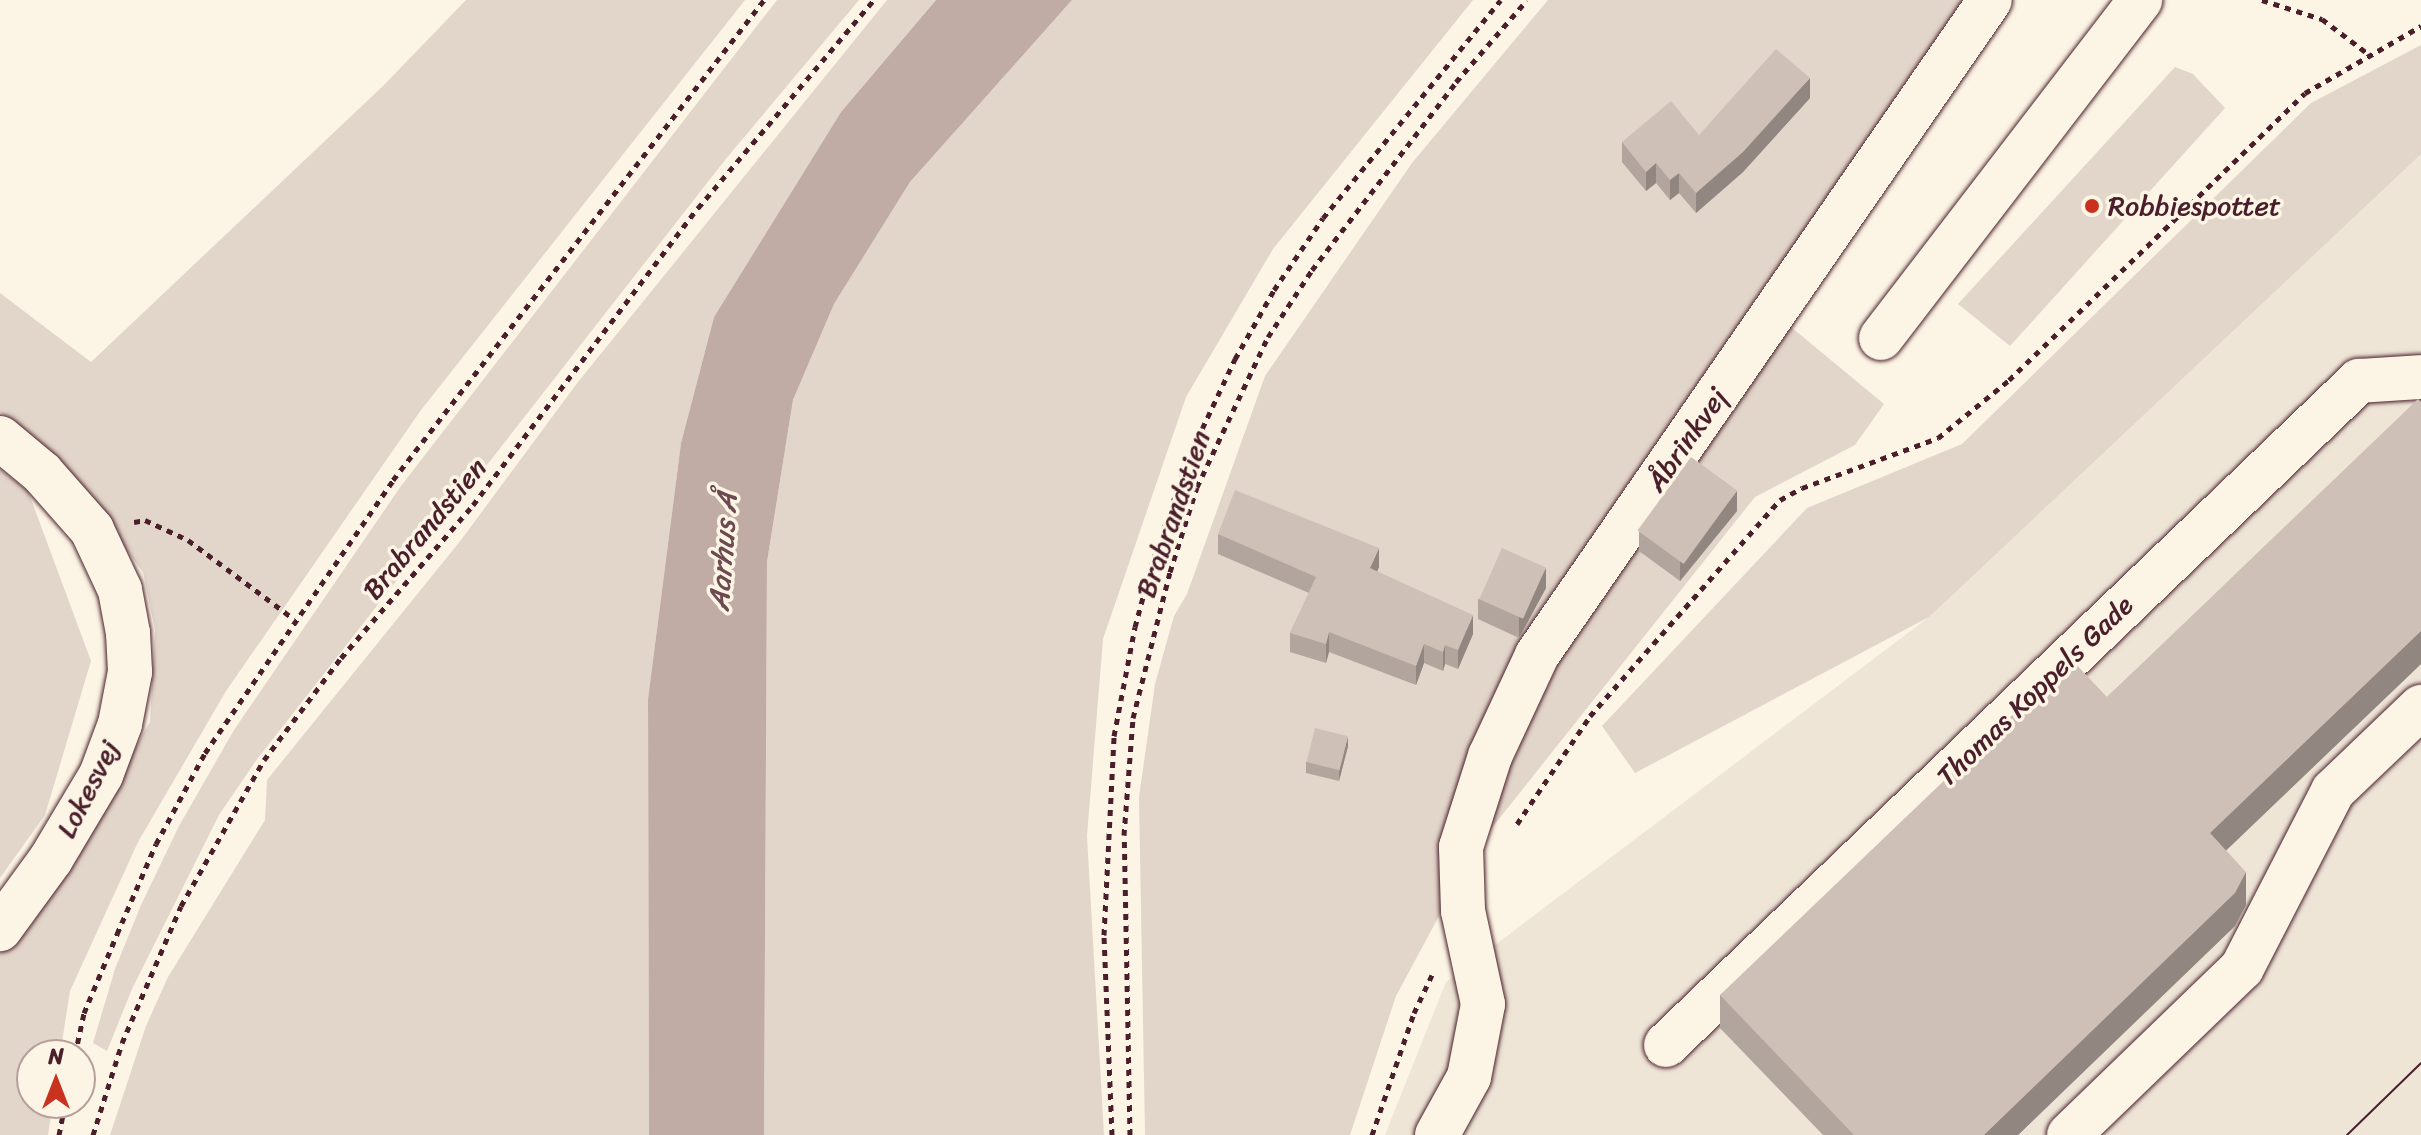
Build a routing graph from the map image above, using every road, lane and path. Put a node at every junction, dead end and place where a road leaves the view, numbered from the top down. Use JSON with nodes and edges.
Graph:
{"nodes":[{"id":1,"x":764,"y":0,"type":"edge"},
{"id":2,"x":874,"y":0,"type":"edge"},
{"id":3,"x":1501,"y":0,"type":"edge"},
{"id":4,"x":1527,"y":0,"type":"edge"},
{"id":5,"x":1990,"y":0,"type":"edge"},
{"id":6,"x":2140,"y":0,"type":"edge"},
{"id":7,"x":2262,"y":0,"type":"edge"},
{"id":8,"x":2421,"y":26,"type":"edge"},
{"id":9,"x":2371,"y":56,"type":"junction"},
{"id":10,"x":1881,"y":338,"type":"dead end"},
{"id":11,"x":2421,"y":377,"type":"edge"},
{"id":12,"x":0,"y":438,"type":"edge"},
{"id":13,"x":92,"y":530,"type":"junction"},
{"id":14,"x":294,"y":619,"type":"junction"},
{"id":15,"x":2421,"y":707,"type":"edge"},
{"id":16,"x":1510,"y":834,"type":"dead end"},
{"id":17,"x":1463,"y":911,"type":"junction"},
{"id":18,"x":0,"y":929,"type":"edge"},
{"id":19,"x":78,"y":1039,"type":"edge"},
{"id":20,"x":1666,"y":1045,"type":"dead end"},
{"id":21,"x":93,"y":1135,"type":"edge"},
{"id":22,"x":1112,"y":1135,"type":"edge"},
{"id":23,"x":1130,"y":1135,"type":"edge"},
{"id":24,"x":1372,"y":1135,"type":"edge"},
{"id":25,"x":1437,"y":1135,"type":"edge"},
{"id":26,"x":2069,"y":1135,"type":"edge"}],
"edges":[{"from":1,"to":14,"type":"path"},
{"from":2,"to":21,"type":"path","name":"Brabrandstien"},
{"from":3,"to":22,"type":"path"},
{"from":4,"to":23,"type":"path","name":"Brabrandstien"},
{"from":5,"to":17,"type":"street","name":"Åbrinkvej"},
{"from":6,"to":10,"type":"street"},
{"from":7,"to":9,"type":"path"},
{"from":8,"to":9,"type":"path"},
{"from":9,"to":16,"type":"path"},
{"from":11,"to":20,"type":"street","name":"Thomas Koppels Gade"},
{"from":12,"to":13,"type":"street","name":"Lokesvej"},
{"from":13,"to":14,"type":"path"},
{"from":13,"to":18,"type":"street","name":"Lokesvej"},
{"from":14,"to":19,"type":"path"},
{"from":15,"to":26,"type":"street"},
{"from":17,"to":24,"type":"path"},
{"from":17,"to":25,"type":"street","name":"Åbrinkvej"}]}
